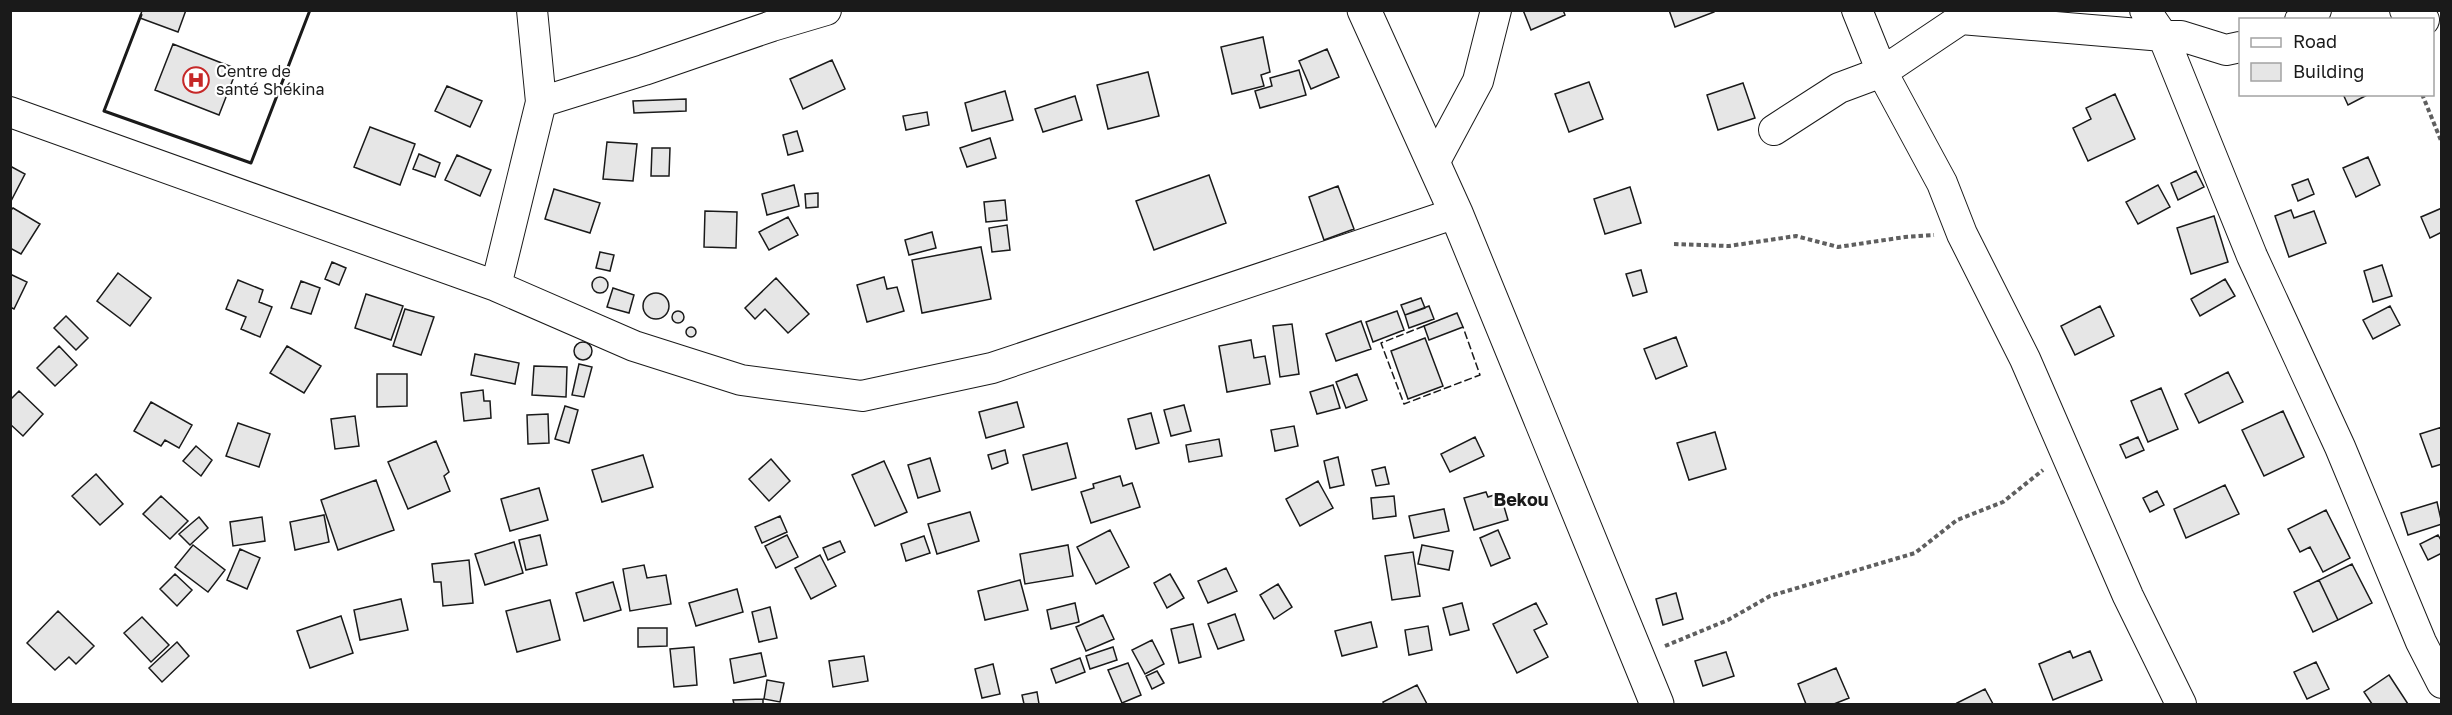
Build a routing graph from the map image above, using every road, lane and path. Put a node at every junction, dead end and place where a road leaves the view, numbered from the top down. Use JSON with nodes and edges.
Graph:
{"nodes":[{"id":1,"x":532,"y":10,"type":"edge"},
{"id":2,"x":826,"y":10,"type":"edge"},
{"id":3,"x":1364,"y":10,"type":"edge"},
{"id":4,"x":1496,"y":10,"type":"edge"},
{"id":5,"x":1857,"y":10,"type":"edge"},
{"id":6,"x":2145,"y":10,"type":"edge"},
{"id":7,"x":2316,"y":10,"type":"edge"},
{"id":8,"x":2405,"y":10,"type":"edge"},
{"id":9,"x":2303,"y":18,"type":"edge"},
{"id":10,"x":2420,"y":18,"type":"edge"},
{"id":11,"x":2163,"y":36,"type":"junction"},
{"id":12,"x":2239,"y":48,"type":"edge"},
{"id":13,"x":1882,"y":72,"type":"junction"},
{"id":14,"x":2423,"y":96,"type":"edge"},
{"id":15,"x":541,"y":102,"type":"junction"},
{"id":16,"x":10,"y":112,"type":"edge"},
{"id":17,"x":1774,"y":130,"type":"dead end"},
{"id":18,"x":2442,"y":143,"type":"edge"},
{"id":19,"x":1434,"y":163,"type":"junction"},
{"id":20,"x":1456,"y":213,"type":"junction"},
{"id":21,"x":1962,"y":234,"type":"junction"},
{"id":22,"x":1674,"y":244,"type":"dead end"},
{"id":23,"x":496,"y":286,"type":"junction"},
{"id":24,"x":2065,"y":453,"type":"junction"},
{"id":25,"x":1637,"y":657,"type":"junction"},
{"id":26,"x":2442,"y":683,"type":"edge"},
{"id":27,"x":1658,"y":705,"type":"edge"},
{"id":28,"x":2181,"y":705,"type":"edge"}],
"edges":[{"from":1,"to":15,"type":"street"},
{"from":2,"to":15,"type":"street"},
{"from":3,"to":19,"type":"main road"},
{"from":4,"to":19,"type":"street"},
{"from":5,"to":13,"type":"street"},
{"from":6,"to":11,"type":"street"},
{"from":7,"to":9,"type":"street"},
{"from":8,"to":10,"type":"street"},
{"from":11,"to":12,"type":"street"},
{"from":11,"to":13,"type":"street"},
{"from":11,"to":26,"type":"street"},
{"from":13,"to":17,"type":"street"},
{"from":13,"to":21,"type":"street"},
{"from":14,"to":18,"type":"path"},
{"from":15,"to":23,"type":"street"},
{"from":16,"to":23,"type":"street"},
{"from":19,"to":20,"type":"main road"},
{"from":20,"to":23,"type":"street"},
{"from":20,"to":25,"type":"main road"},
{"from":21,"to":22,"type":"path"},
{"from":21,"to":24,"type":"street"},
{"from":24,"to":25,"type":"path"},
{"from":24,"to":28,"type":"street"},
{"from":25,"to":27,"type":"main road"}]}
